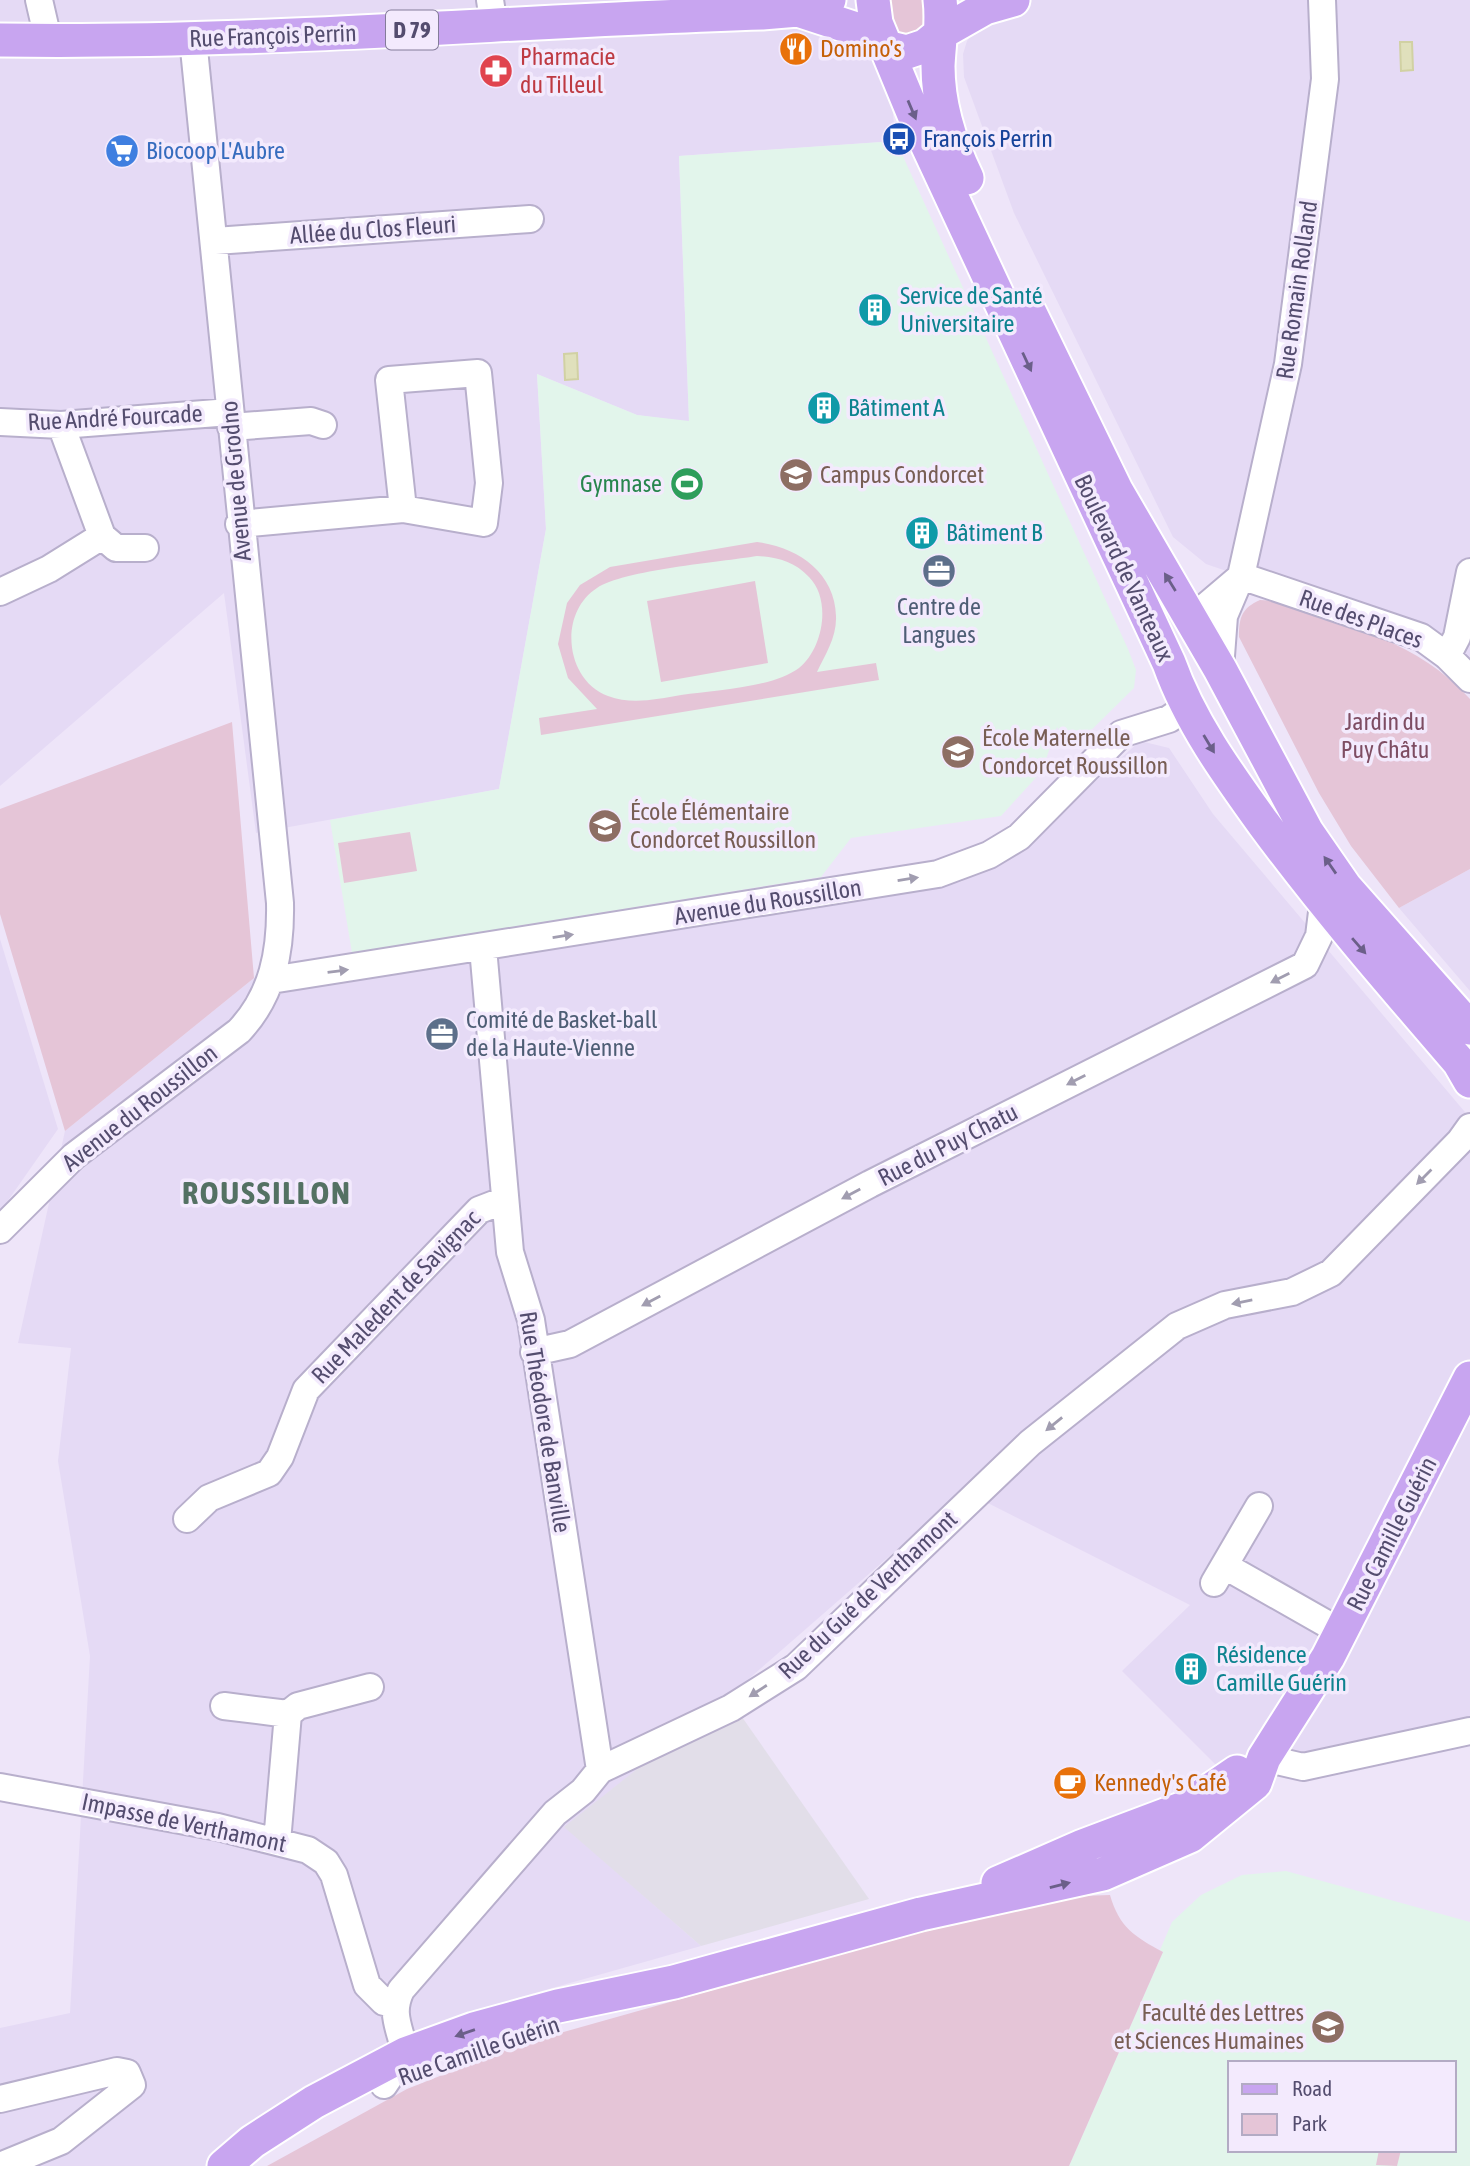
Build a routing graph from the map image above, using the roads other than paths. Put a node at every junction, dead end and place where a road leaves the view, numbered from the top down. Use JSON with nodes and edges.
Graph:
{"nodes":[{"id":1,"x":39,"y":0,"type":"edge"},
{"id":2,"x":873,"y":0,"type":"edge"},
{"id":3,"x":940,"y":0,"type":"edge"},
{"id":4,"x":1013,"y":0,"type":"edge"},
{"id":5,"x":1322,"y":0,"type":"edge"},
{"id":6,"x":813,"y":5,"type":"edge"},
{"id":7,"x":492,"y":13,"type":"edge"},
{"id":8,"x":941,"y":33,"type":"junction"},
{"id":9,"x":48,"y":39,"type":"junction"},
{"id":10,"x":193,"y":39,"type":"junction"},
{"id":11,"x":0,"y":40,"type":"edge"},
{"id":12,"x":886,"y":47,"type":"junction"},
{"id":13,"x":530,"y":219,"type":"dead end"},
{"id":14,"x":215,"y":241,"type":"junction"},
{"id":15,"x":230,"y":420,"type":"junction"},
{"id":16,"x":0,"y":422,"type":"edge"},
{"id":17,"x":61,"y":425,"type":"junction"},
{"id":18,"x":323,"y":425,"type":"dead end"},
{"id":19,"x":403,"y":509,"type":"junction"},
{"id":20,"x":239,"y":524,"type":"junction"},
{"id":21,"x":102,"y":536,"type":"junction"},
{"id":22,"x":145,"y":548,"type":"dead end"},
{"id":23,"x":1470,"y":572,"type":"edge"},
{"id":24,"x":1241,"y":576,"type":"junction"},
{"id":25,"x":0,"y":592,"type":"edge"},
{"id":26,"x":1467,"y":611,"type":"edge"},
{"id":27,"x":1180,"y":641,"type":"junction"},
{"id":28,"x":1447,"y":656,"type":"junction"},
{"id":29,"x":1470,"y":679,"type":"edge"},
{"id":30,"x":1204,"y":687,"type":"junction"},
{"id":31,"x":1323,"y":904,"type":"junction"},
{"id":32,"x":280,"y":924,"type":"joint"},
{"id":33,"x":483,"y":948,"type":"junction"},
{"id":34,"x":271,"y":980,"type":"junction"},
{"id":35,"x":1470,"y":1028,"type":"edge"},
{"id":36,"x":1470,"y":1081,"type":"edge"},
{"id":37,"x":1470,"y":1127,"type":"edge"},
{"id":38,"x":505,"y":1200,"type":"junction"},
{"id":39,"x":0,"y":1230,"type":"edge"},
{"id":40,"x":534,"y":1352,"type":"junction"},
{"id":41,"x":1470,"y":1378,"type":"edge"},
{"id":42,"x":1259,"y":1506,"type":"dead end"},
{"id":43,"x":187,"y":1520,"type":"dead end"},
{"id":44,"x":1341,"y":1632,"type":"junction"},
{"id":45,"x":370,"y":1687,"type":"dead end"},
{"id":46,"x":224,"y":1706,"type":"dead end"},
{"id":47,"x":288,"y":1714,"type":"junction"},
{"id":48,"x":1470,"y":1731,"type":"edge"},
{"id":49,"x":1264,"y":1759,"type":"junction"},
{"id":50,"x":600,"y":1770,"type":"junction"},
{"id":51,"x":0,"y":1787,"type":"edge"},
{"id":52,"x":1177,"y":1811,"type":"junction"},
{"id":53,"x":277,"y":1842,"type":"junction"},
{"id":54,"x":1103,"y":1874,"type":"junction"},
{"id":55,"x":921,"y":1914,"type":"junction"},
{"id":56,"x":674,"y":1982,"type":"junction"},
{"id":57,"x":394,"y":2003,"type":"junction"},
{"id":58,"x":405,"y":2054,"type":"junction"},
{"id":59,"x":384,"y":2085,"type":"junction"},
{"id":60,"x":0,"y":2099,"type":"edge"},
{"id":61,"x":0,"y":2166,"type":"edge"},
{"id":62,"x":224,"y":2166,"type":"edge"},
{"id":63,"x":248,"y":2166,"type":"edge"}],
"edges":[{"from":1,"to":9,"type":"street"},
{"from":2,"to":12,"type":"main road","name":"Boulevard de Vanteaux"},
{"from":3,"to":8,"type":"main road","name":"Boulevard de Vanteaux"},
{"from":4,"to":8,"type":"main road","name":"Rue François Perrin"},
{"from":5,"to":24,"type":"street","name":"Rue Romain Rolland"},
{"from":6,"to":7,"type":"main road","name":"Rue François Perrin","number":"D 79"},
{"from":6,"to":12,"type":"main road","name":"Rue François Perrin"},
{"from":7,"to":10,"type":"main road","name":"Rue François Perrin","number":"D 79"},
{"from":8,"to":12,"type":"main road","name":"Rue François Perrin"},
{"from":27,"to":8,"type":"main road","name":"Boulevard de Vanteaux","one_way":true},
{"from":9,"to":10,"type":"main road","name":"Rue François Perrin","number":"D 79"},
{"from":9,"to":11,"type":"main road","name":"Rue François Perrin","number":"D 79"},
{"from":10,"to":14,"type":"street","name":"Avenue de Grodno"},
{"from":12,"to":27,"type":"main road","name":"Boulevard de Vanteaux","one_way":true},
{"from":13,"to":14,"type":"street","name":"Allée du Clos Fleuri"},
{"from":14,"to":15,"type":"street","name":"Avenue de Grodno"},
{"from":15,"to":17,"type":"street","name":"Rue André Fourcade"},
{"from":15,"to":18,"type":"street","name":"Rue André Fourcade"},
{"from":15,"to":20,"type":"street","name":"Avenue de Grodno"},
{"from":16,"to":17,"type":"street","name":"Rue André Fourcade"},
{"from":17,"to":21,"type":"street"},
{"from":19,"to":19,"type":"street"},
{"from":19,"to":20,"type":"street"},
{"from":20,"to":32,"type":"street","name":"Avenue de Grodno"},
{"from":21,"to":22,"type":"street"},
{"from":21,"to":25,"type":"street"},
{"from":23,"to":26,"type":"street"},
{"from":24,"to":27,"type":"street"},
{"from":24,"to":28,"type":"street","name":"Rue des Places"},
{"from":24,"to":30,"type":"street","name":"Rue Romain Rolland"},
{"from":26,"to":28,"type":"street"},
{"from":27,"to":30,"type":"main road","name":"Boulevard de Vanteaux"},
{"from":27,"to":30,"type":"main road","name":"Boulevard de Vanteaux"},
{"from":28,"to":29,"type":"street","name":"Rue des Places"},
{"from":30,"to":31,"type":"main road","name":"Boulevard de Vanteaux","one_way":true},
{"from":33,"to":30,"type":"street","name":"Avenue du Roussillon","one_way":true},
{"from":35,"to":30,"type":"main road","name":"Boulevard de Vanteaux","one_way":true},
{"from":31,"to":36,"type":"main road","name":"Boulevard de Vanteaux","one_way":true},
{"from":31,"to":40,"type":"street","name":"Rue du Puy Chatu","one_way":true},
{"from":32,"to":34,"type":"street","name":"Avenue du Roussillon"},
{"from":34,"to":33,"type":"street","name":"Avenue du Roussillon","one_way":true},
{"from":33,"to":38,"type":"street","name":"Rue Théodore de Banville"},
{"from":34,"to":39,"type":"street","name":"Avenue du Roussillon"},
{"from":37,"to":50,"type":"street","name":"Rue du Gué de Verthamont","one_way":true},
{"from":38,"to":40,"type":"street","name":"Rue Théodore de Banville"},
{"from":38,"to":43,"type":"street","name":"Rue Maledent de Savignac"},
{"from":40,"to":50,"type":"street","name":"Rue Théodore de Banville"},
{"from":41,"to":44,"type":"main road","name":"Rue Camille Guérin"},
{"from":42,"to":44,"type":"street"},
{"from":44,"to":49,"type":"main road","name":"Rue Camille Guérin"},
{"from":45,"to":47,"type":"street"},
{"from":46,"to":47,"type":"street"},
{"from":47,"to":53,"type":"street"},
{"from":48,"to":49,"type":"street"},
{"from":49,"to":52,"type":"main road","name":"Rue Camille Guérin"},
{"from":49,"to":54,"type":"main road","name":"Rue Camille Guérin"},
{"from":50,"to":57,"type":"street","name":"Rue du Gué de Verthamont"},
{"from":51,"to":53,"type":"street","name":"Impasse de Verthamont"},
{"from":52,"to":54,"type":"main road"},
{"from":52,"to":55,"type":"main road","name":"Rue Camille Guérin"},
{"from":53,"to":57,"type":"street","name":"Impasse de Verthamont"},
{"from":55,"to":54,"type":"main road","name":"Rue Camille Guérin","one_way":true},
{"from":55,"to":56,"type":"main road","name":"Rue Camille Guérin"},
{"from":56,"to":58,"type":"main road","name":"Rue Camille Guérin","one_way":true},
{"from":56,"to":59,"type":"main road","name":"Rue Camille Guérin"},
{"from":57,"to":58,"type":"street"},
{"from":58,"to":59,"type":"street","name":"Rue Camille Guérin"},
{"from":58,"to":62,"type":"main road"},
{"from":59,"to":63,"type":"main road"},
{"from":60,"to":61,"type":"street"}]}
